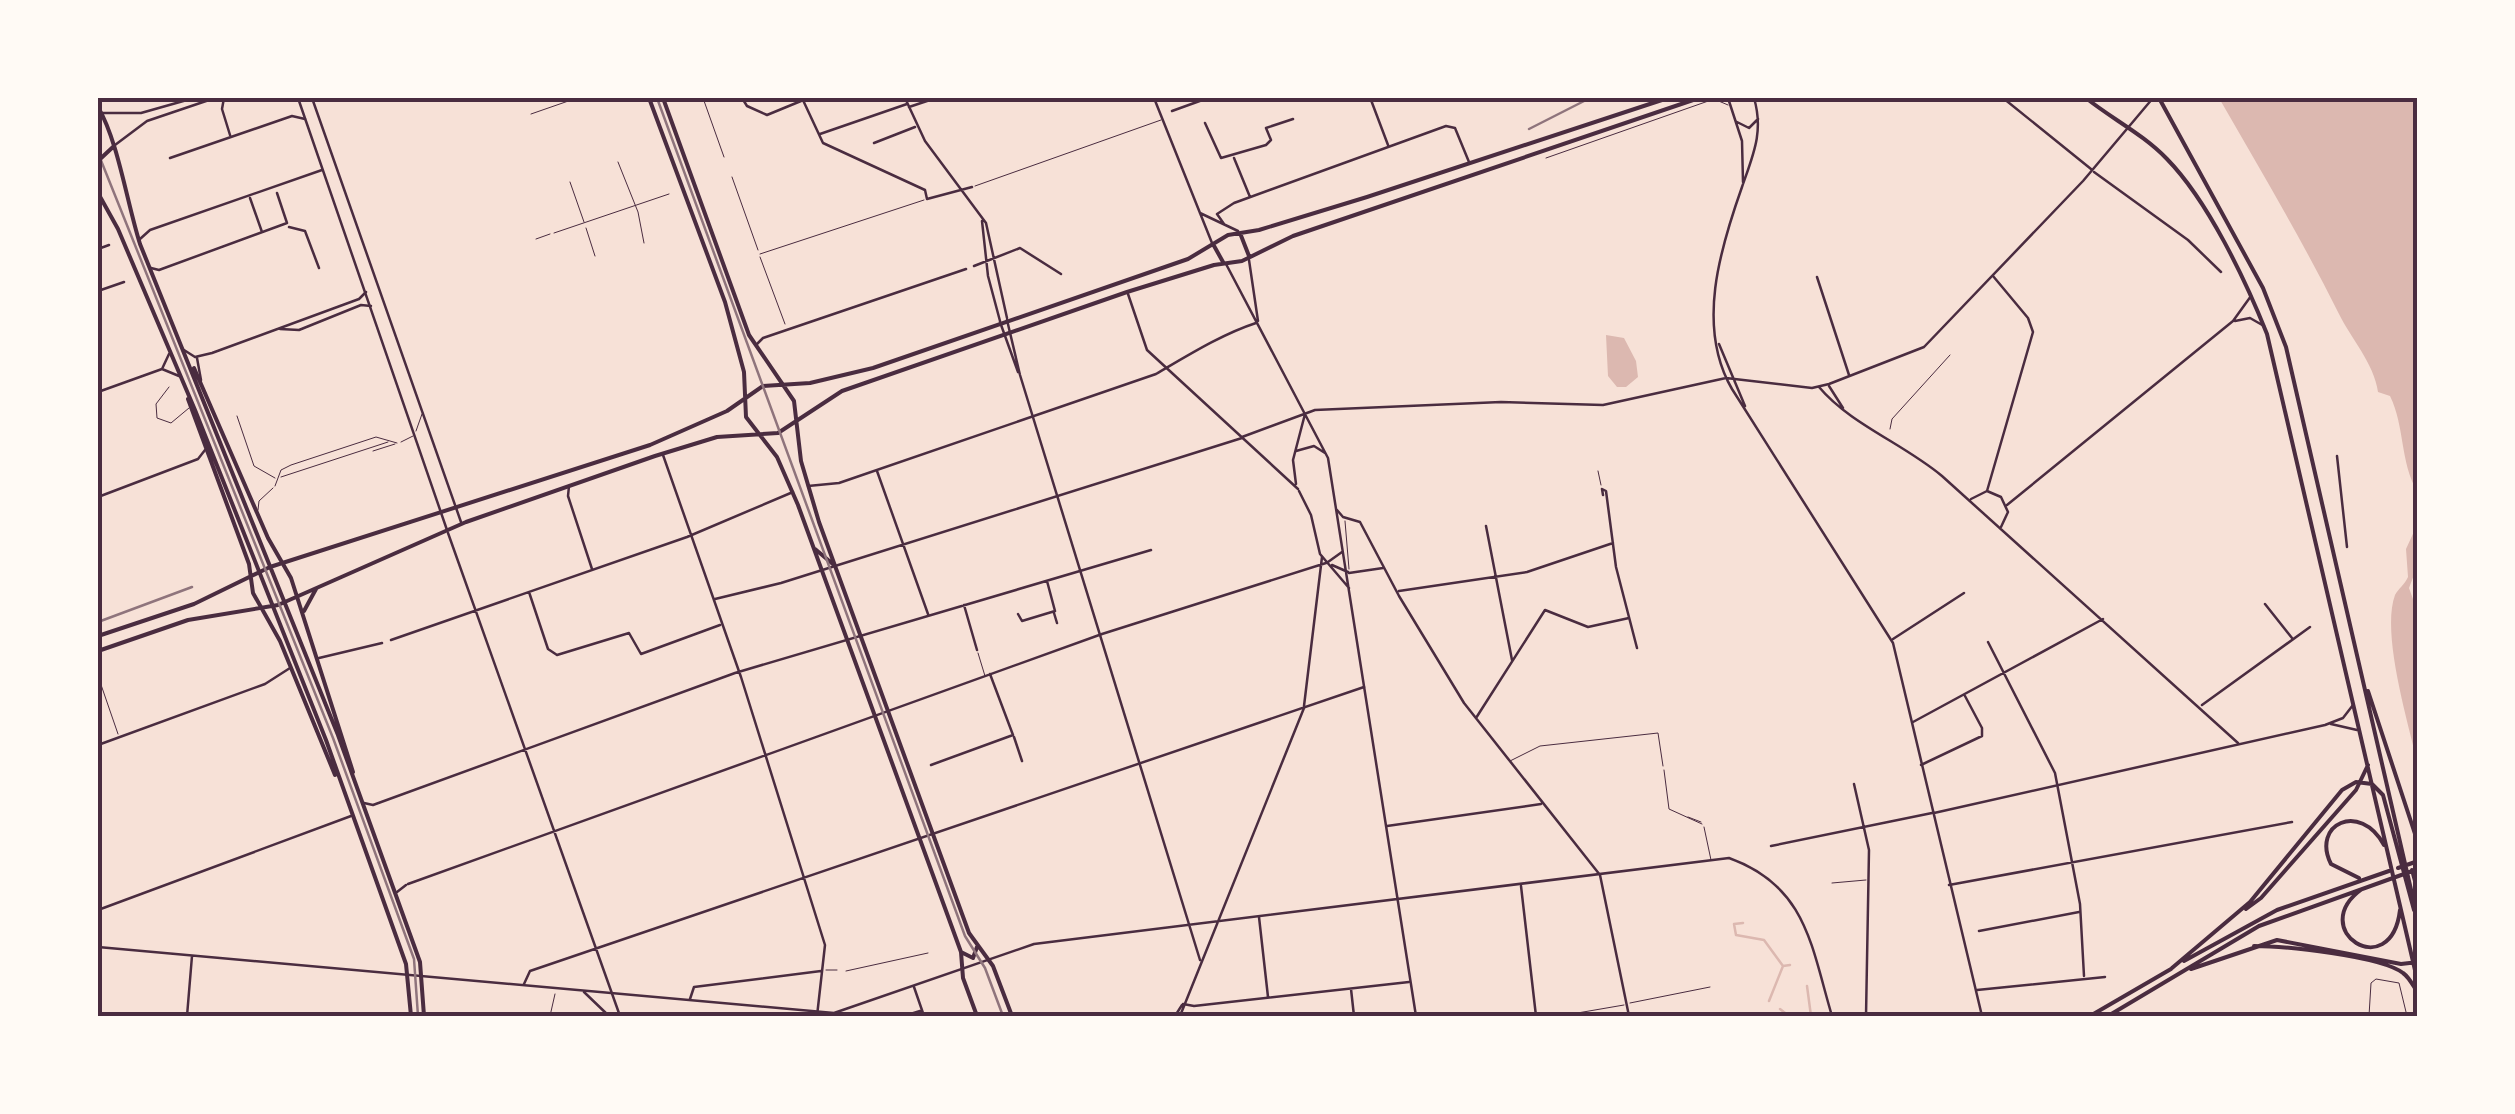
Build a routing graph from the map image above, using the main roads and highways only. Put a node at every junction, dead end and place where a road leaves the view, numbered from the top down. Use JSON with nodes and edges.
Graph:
{"nodes":[{"id":1,"x":648,"y":98,"type":"edge"},
{"id":2,"x":663,"y":98,"type":"edge"},
{"id":3,"x":1668,"y":98,"type":"edge"},
{"id":4,"x":1699,"y":98,"type":"edge"},
{"id":5,"x":2086,"y":98,"type":"edge"},
{"id":6,"x":2156,"y":98,"type":"edge"},
{"id":7,"x":99,"y":111,"type":"edge"},
{"id":8,"x":114,"y":146,"type":"junction"},
{"id":9,"x":98,"y":161,"type":"edge"},
{"id":10,"x":687,"y":163,"type":"junction"},
{"id":11,"x":673,"y":165,"type":"junction"},
{"id":12,"x":98,"y":193,"type":"edge"},
{"id":13,"x":1240,"y":233,"type":"junction"},
{"id":14,"x":1213,"y":244,"type":"junction"},
{"id":15,"x":1249,"y":258,"type":"junction"},
{"id":16,"x":1225,"y":263,"type":"junction"},
{"id":17,"x":189,"y":360,"type":"junction"},
{"id":18,"x":782,"y":384,"type":"junction"},
{"id":19,"x":188,"y":396,"type":"junction"},
{"id":20,"x":745,"y":398,"type":"junction"},
{"id":21,"x":797,"y":421,"type":"junction"},
{"id":22,"x":759,"y":435,"type":"junction"},
{"id":23,"x":812,"y":545,"type":"junction"},
{"id":24,"x":283,"y":564,"type":"junction"},
{"id":25,"x":835,"y":566,"type":"junction"},
{"id":26,"x":251,"y":577,"type":"junction"},
{"id":27,"x":319,"y":586,"type":"junction"},
{"id":28,"x":297,"y":596,"type":"junction"},
{"id":29,"x":262,"y":608,"type":"junction"},
{"id":30,"x":305,"y":618,"type":"junction"},
{"id":31,"x":98,"y":636,"type":"edge"},
{"id":32,"x":98,"y":650,"type":"edge"},
{"id":33,"x":2360,"y":668,"type":"junction"},
{"id":34,"x":2368,"y":765,"type":"junction"},
{"id":35,"x":354,"y":782,"type":"junction"},
{"id":36,"x":344,"y":798,"type":"junction"},
{"id":37,"x":2418,"y":843,"type":"edge"},
{"id":38,"x":2388,"y":852,"type":"junction"},
{"id":39,"x":2404,"y":852,"type":"junction"},
{"id":40,"x":2294,"y":856,"type":"junction"},
{"id":41,"x":2418,"y":862,"type":"edge"},
{"id":42,"x":2418,"y":870,"type":"edge"},
{"id":43,"x":2366,"y":878,"type":"junction"},
{"id":44,"x":2368,"y":886,"type":"junction"},
{"id":45,"x":2418,"y":892,"type":"edge"},
{"id":46,"x":2400,"y":907,"type":"junction"},
{"id":47,"x":2416,"y":913,"type":"edge"},
{"id":48,"x":2418,"y":920,"type":"edge"},
{"id":49,"x":977,"y":946,"type":"junction"},
{"id":50,"x":2313,"y":947,"type":"junction"},
{"id":51,"x":961,"y":952,"type":"junction"},
{"id":52,"x":2418,"y":962,"type":"edge"},
{"id":53,"x":2172,"y":968,"type":"junction"},
{"id":54,"x":2172,"y":977,"type":"junction"},
{"id":55,"x":2418,"y":984,"type":"edge"},
{"id":56,"x":2418,"y":993,"type":"edge"},
{"id":57,"x":410,"y":1016,"type":"edge"},
{"id":58,"x":424,"y":1016,"type":"edge"},
{"id":59,"x":977,"y":1016,"type":"edge"},
{"id":60,"x":1012,"y":1016,"type":"edge"},
{"id":61,"x":2090,"y":1016,"type":"edge"},
{"id":62,"x":2108,"y":1016,"type":"edge"}],
"edges":[{"from":1,"to":11,"type":"main road"},
{"from":2,"to":10,"type":"main road"},
{"from":3,"to":13,"type":"main road"},
{"from":4,"to":15,"type":"main road"},
{"from":5,"to":34,"type":"main road"},
{"from":6,"to":33,"type":"main road"},
{"from":7,"to":8,"type":"main road"},
{"from":8,"to":9,"type":"main road"},
{"from":8,"to":17,"type":"main road"},
{"from":10,"to":11,"type":"main road"},
{"from":10,"to":18,"type":"main road"},
{"from":11,"to":20,"type":"main road"},
{"from":12,"to":19,"type":"main road"},
{"from":13,"to":14,"type":"main road"},
{"from":13,"to":15,"type":"main road"},
{"from":14,"to":16,"type":"main road"},
{"from":14,"to":18,"type":"main road"},
{"from":15,"to":16,"type":"main road"},
{"from":16,"to":21,"type":"main road"},
{"from":17,"to":24,"type":"main road"},
{"from":17,"to":35,"type":"main road"},
{"from":18,"to":20,"type":"main road"},
{"from":18,"to":21,"type":"main road"},
{"from":19,"to":26,"type":"main road"},
{"from":19,"to":36,"type":"main road"},
{"from":20,"to":22,"type":"main road"},
{"from":20,"to":24,"type":"main road"},
{"from":21,"to":22,"type":"main road"},
{"from":21,"to":25,"type":"main road"},
{"from":22,"to":23,"type":"main road"},
{"from":22,"to":27,"type":"main road"},
{"from":23,"to":25,"type":"main road"},
{"from":23,"to":51,"type":"main road"},
{"from":24,"to":26,"type":"main road"},
{"from":24,"to":28,"type":"main road"},
{"from":25,"to":49,"type":"main road"},
{"from":26,"to":29,"type":"main road"},
{"from":26,"to":31,"type":"main road"},
{"from":27,"to":28,"type":"main road"},
{"from":27,"to":30,"type":"main road"},
{"from":28,"to":29,"type":"main road"},
{"from":28,"to":30,"type":"main road"},
{"from":29,"to":32,"type":"main road"},
{"from":29,"to":36,"type":"main road"},
{"from":30,"to":35,"type":"main road"},
{"from":33,"to":37,"type":"main road"},
{"from":33,"to":39,"type":"main road"},
{"from":34,"to":38,"type":"main road"},
{"from":34,"to":40,"type":"main road"},
{"from":35,"to":58,"type":"main road"},
{"from":36,"to":57,"type":"main road"},
{"from":38,"to":43,"type":"main road"},
{"from":38,"to":46,"type":"main road"},
{"from":39,"to":45,"type":"main road"},
{"from":39,"to":47,"type":"main road"},
{"from":40,"to":47,"type":"main road"},
{"from":40,"to":53,"type":"main road"},
{"from":41,"to":43,"type":"main road"},
{"from":42,"to":44,"type":"main road"},
{"from":43,"to":53,"type":"main road"},
{"from":44,"to":46,"type":"main road"},
{"from":44,"to":54,"type":"main road"},
{"from":46,"to":55,"type":"main road"},
{"from":47,"to":48,"type":"main road"},
{"from":49,"to":51,"type":"main road"},
{"from":49,"to":60,"type":"main road"},
{"from":50,"to":52,"type":"main road"},
{"from":50,"to":54,"type":"main road"},
{"from":50,"to":56,"type":"main road"},
{"from":51,"to":59,"type":"main road"},
{"from":53,"to":61,"type":"main road"},
{"from":54,"to":62,"type":"main road"}]}
